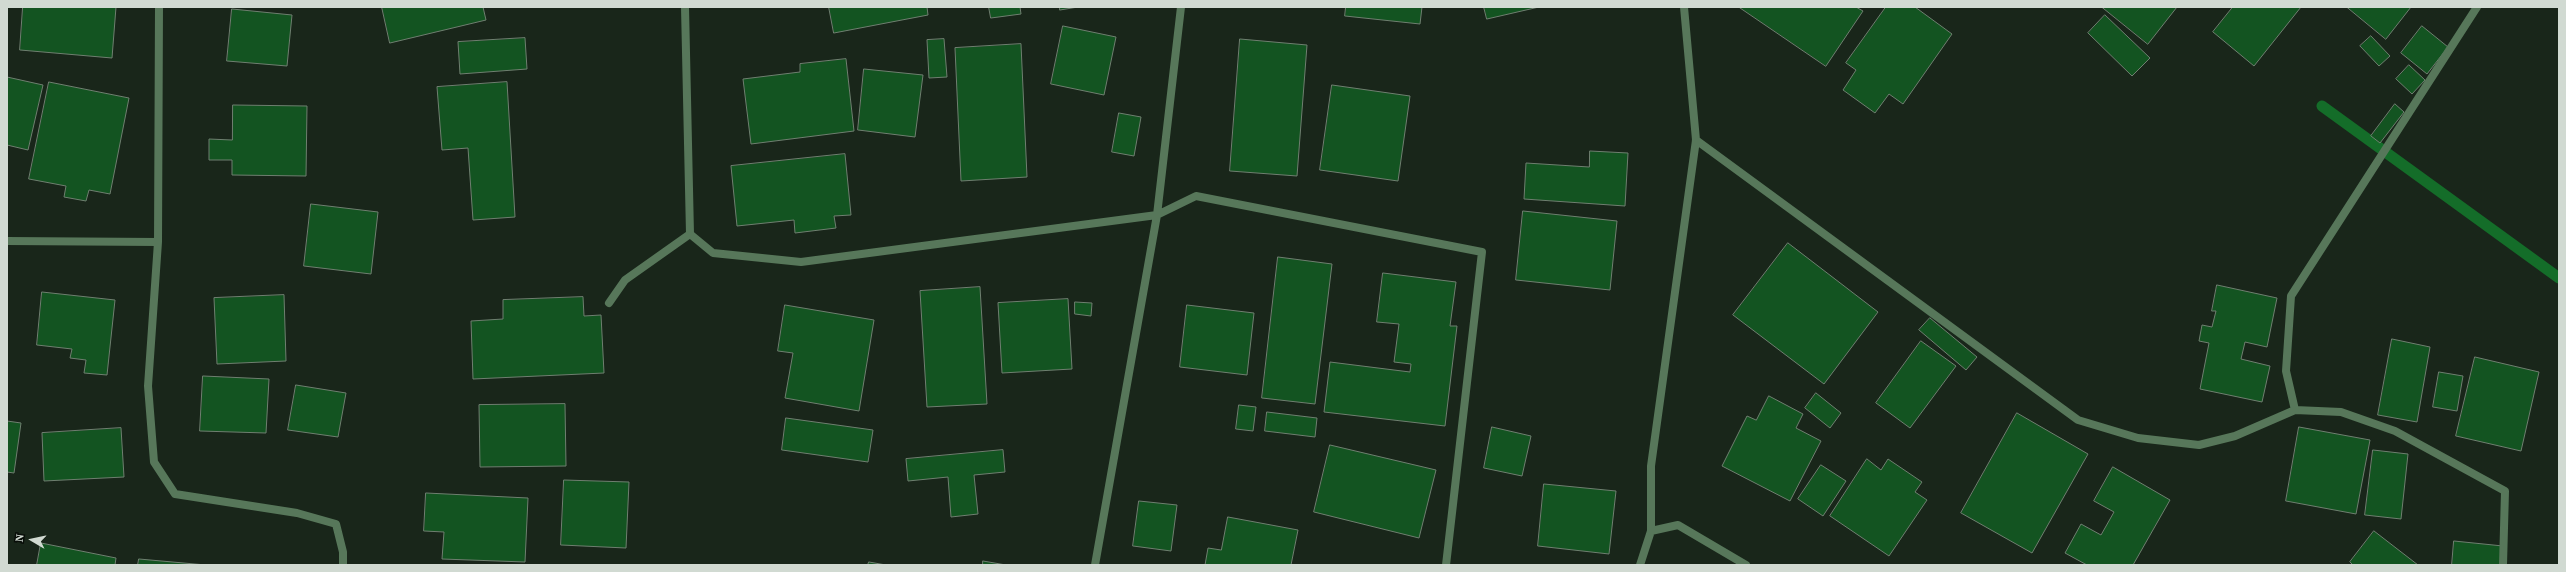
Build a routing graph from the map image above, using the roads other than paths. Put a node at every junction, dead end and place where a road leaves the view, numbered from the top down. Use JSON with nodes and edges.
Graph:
{"nodes":[{"id":1,"x":159,"y":7,"type":"edge"},
{"id":2,"x":685,"y":7,"type":"edge"},
{"id":3,"x":1181,"y":7,"type":"edge"},
{"id":4,"x":1684,"y":7,"type":"edge"},
{"id":5,"x":2477,"y":7,"type":"edge"},
{"id":6,"x":1696,"y":140,"type":"junction"},
{"id":7,"x":1157,"y":215,"type":"junction"},
{"id":8,"x":690,"y":234,"type":"junction"},
{"id":9,"x":7,"y":241,"type":"edge"},
{"id":10,"x":158,"y":242,"type":"junction"},
{"id":11,"x":609,"y":303,"type":"dead end"},
{"id":12,"x":2295,"y":410,"type":"junction"},
{"id":13,"x":1651,"y":531,"type":"junction"},
{"id":14,"x":343,"y":565,"type":"edge"},
{"id":15,"x":1095,"y":565,"type":"edge"},
{"id":16,"x":1446,"y":565,"type":"edge"},
{"id":17,"x":1640,"y":565,"type":"edge"},
{"id":18,"x":1746,"y":565,"type":"edge"},
{"id":19,"x":2503,"y":565,"type":"edge"}],
"edges":[{"from":1,"to":10,"type":"street"},
{"from":2,"to":8,"type":"street"},
{"from":3,"to":7,"type":"street"},
{"from":4,"to":6,"type":"street"},
{"from":5,"to":12,"type":"street"},
{"from":6,"to":12,"type":"street"},
{"from":6,"to":13,"type":"street"},
{"from":7,"to":8,"type":"street"},
{"from":7,"to":15,"type":"street"},
{"from":7,"to":16,"type":"street"},
{"from":8,"to":11,"type":"street"},
{"from":9,"to":10,"type":"street"},
{"from":10,"to":14,"type":"street"},
{"from":12,"to":19,"type":"street"},
{"from":13,"to":17,"type":"street"},
{"from":13,"to":18,"type":"street"}]}
